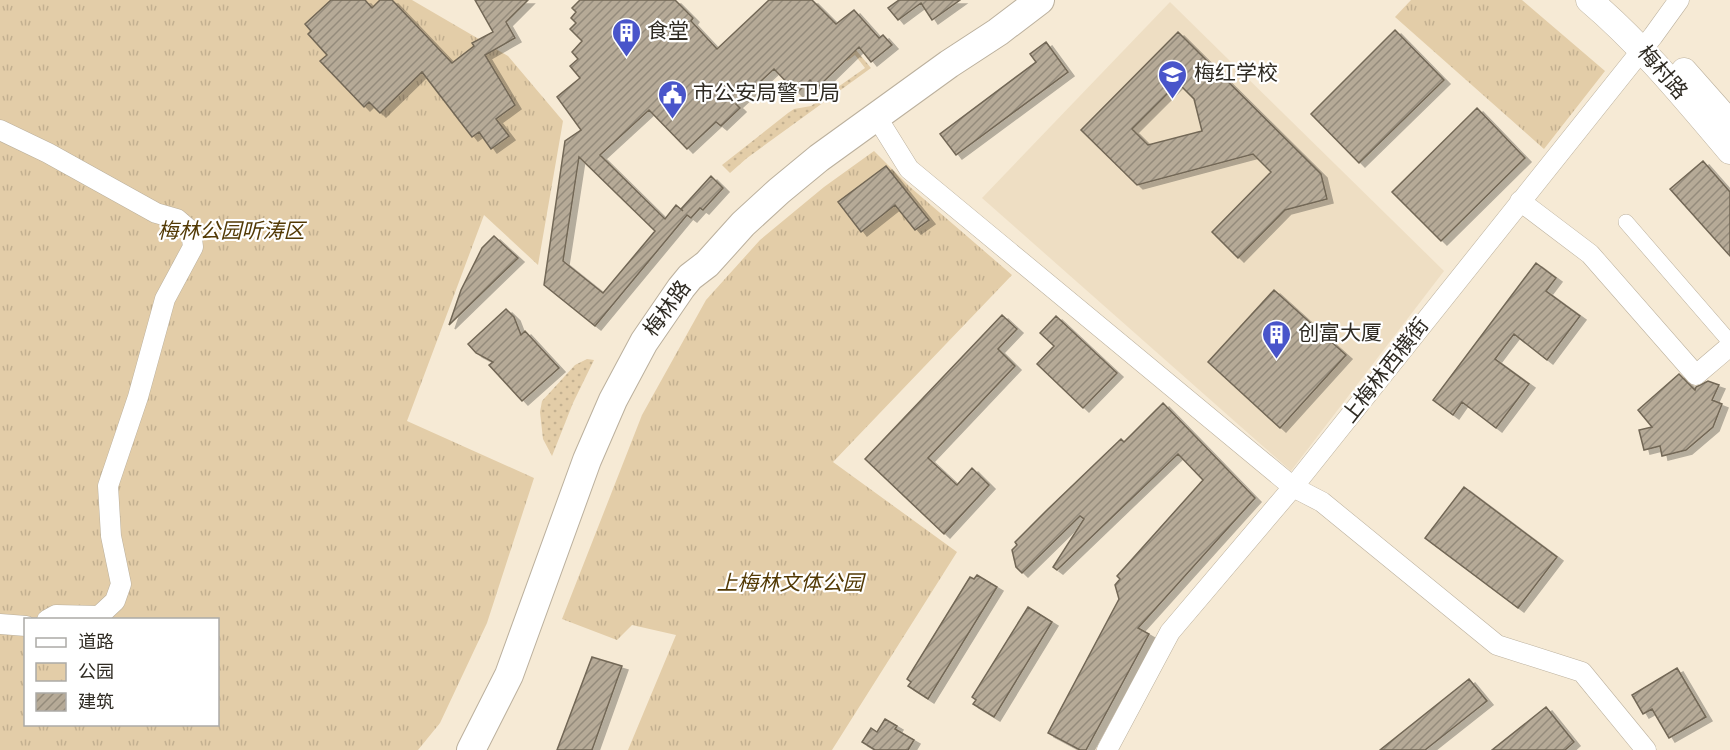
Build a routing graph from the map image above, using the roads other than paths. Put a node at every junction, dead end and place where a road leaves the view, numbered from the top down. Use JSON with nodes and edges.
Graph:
{"nodes":[{"id":1,"x":1013,"y":0,"type":"edge"},
{"id":2,"x":1040,"y":0,"type":"edge"},
{"id":3,"x":1589,"y":0,"type":"edge"},
{"id":4,"x":1614,"y":0,"type":"edge"},
{"id":5,"x":1680,"y":0,"type":"edge"},
{"id":6,"x":1648,"y":43,"type":"junction"},
{"id":7,"x":876,"y":116,"type":"junction"},
{"id":8,"x":1730,"y":123,"type":"edge"},
{"id":9,"x":0,"y":130,"type":"edge"},
{"id":10,"x":1730,"y":151,"type":"edge"},
{"id":11,"x":1520,"y":201,"type":"junction"},
{"id":12,"x":1626,"y":222,"type":"dead end"},
{"id":13,"x":1730,"y":344,"type":"edge"},
{"id":14,"x":1293,"y":488,"type":"junction"},
{"id":15,"x":51,"y":618,"type":"edge"},
{"id":16,"x":0,"y":624,"type":"edge"},
{"id":17,"x":24,"y":626,"type":"edge"},
{"id":18,"x":457,"y":750,"type":"edge"},
{"id":19,"x":471,"y":750,"type":"edge"},
{"id":20,"x":1107,"y":750,"type":"edge"},
{"id":21,"x":1646,"y":750,"type":"edge"}],
"edges":[{"from":1,"to":18,"type":"main road","name":"梅林路"},
{"from":2,"to":7,"type":"main road","name":"梅林路"},
{"from":3,"to":6,"type":"street","name":"梅村路"},
{"from":4,"to":6,"type":"street","name":"梅村路"},
{"from":5,"to":6,"type":"street","name":"上梅林西横街"},
{"from":6,"to":8,"type":"street","name":"梅村路"},
{"from":6,"to":10,"type":"street","name":"梅村路"},
{"from":6,"to":11,"type":"street","name":"上梅林西横街"},
{"from":7,"to":14,"type":"street"},
{"from":7,"to":19,"type":"main road","name":"梅林路"},
{"from":9,"to":15,"type":"street"},
{"from":11,"to":13,"type":"street"},
{"from":11,"to":14,"type":"street","name":"上梅林西横街"},
{"from":12,"to":13,"type":"street"},
{"from":14,"to":20,"type":"street","name":"上梅林西横街"},
{"from":14,"to":21,"type":"street"},
{"from":16,"to":17,"type":"street"}]}
